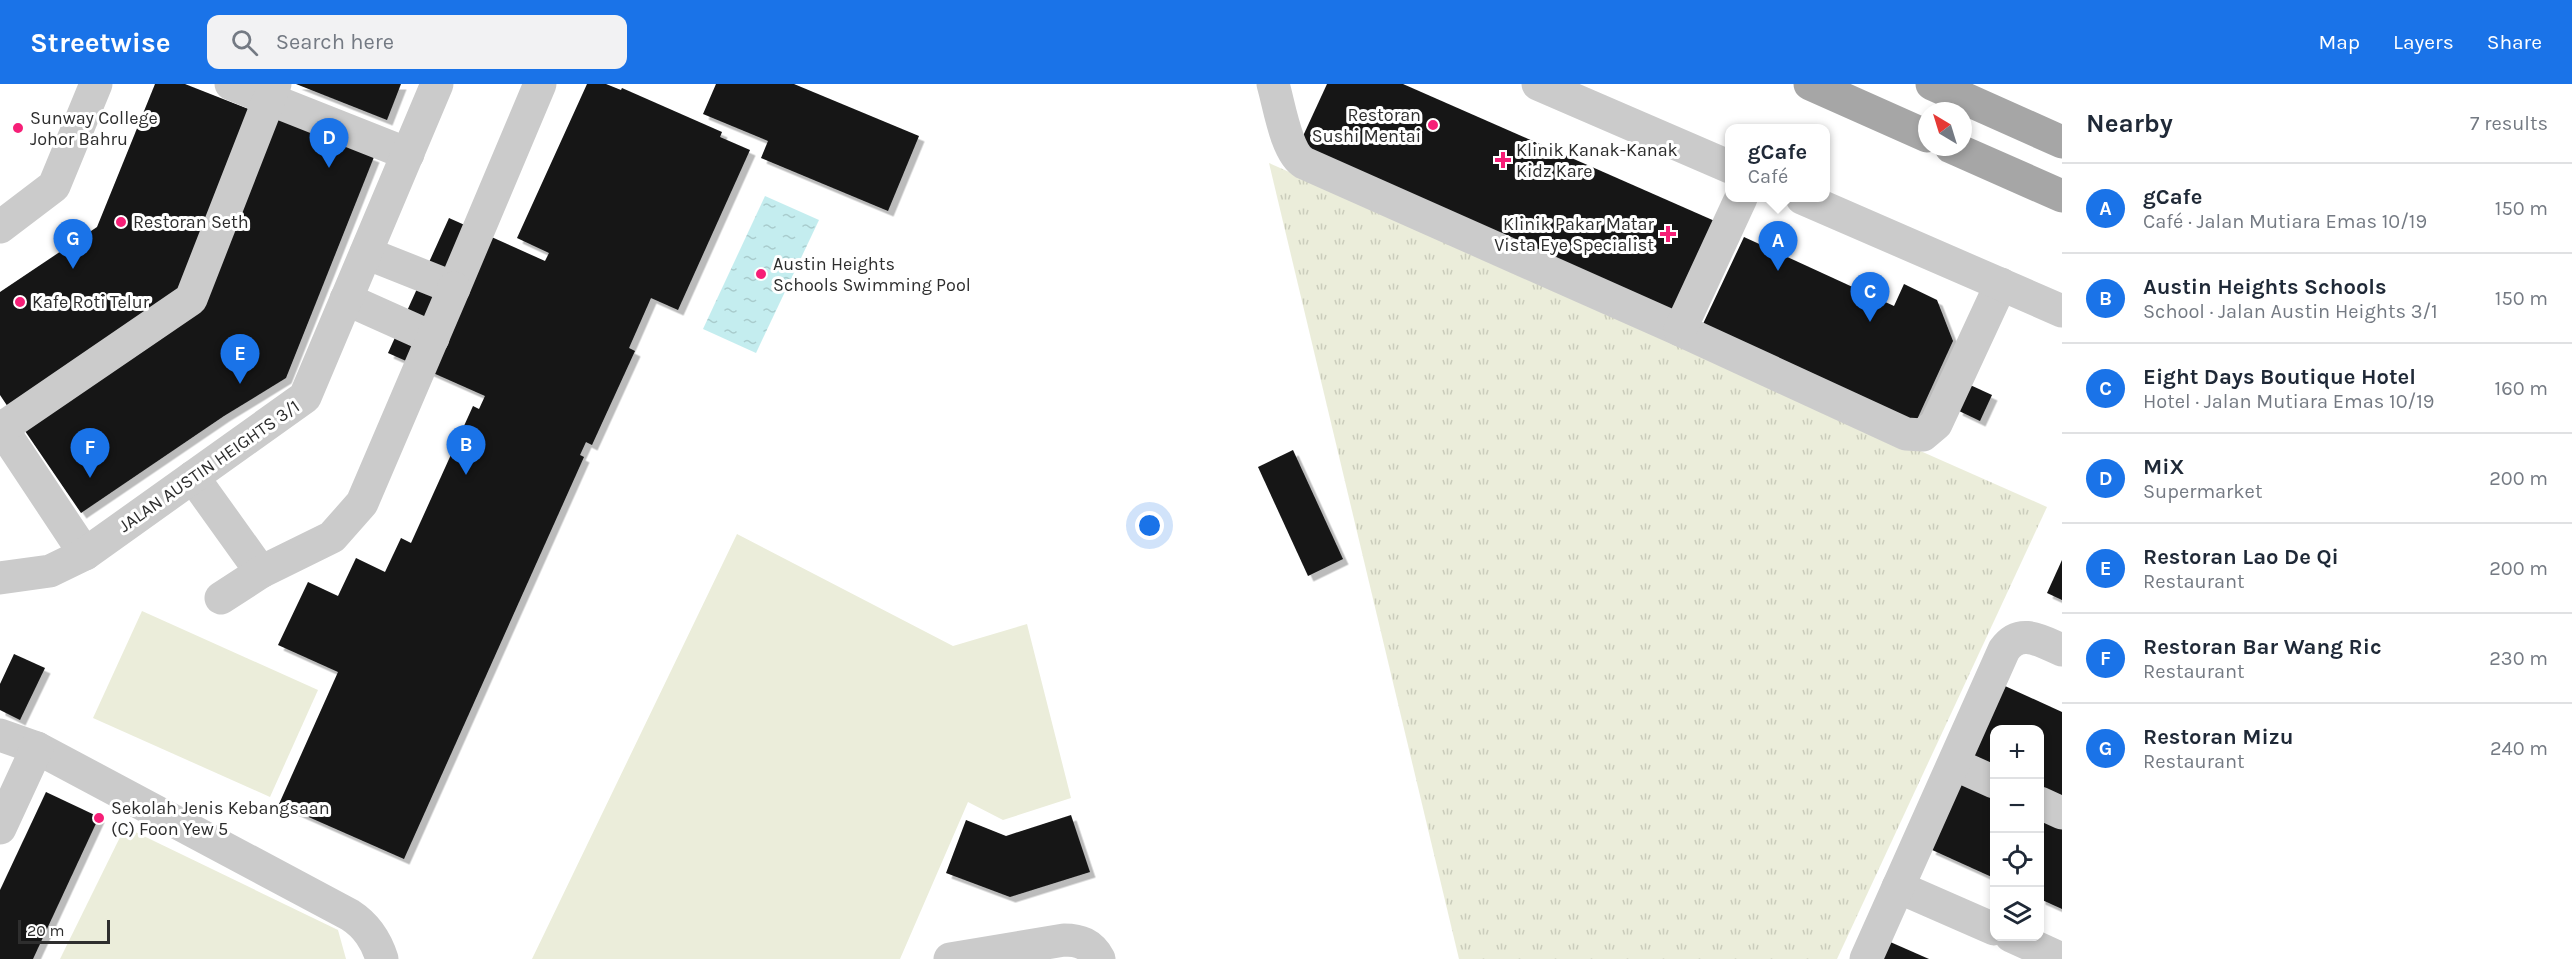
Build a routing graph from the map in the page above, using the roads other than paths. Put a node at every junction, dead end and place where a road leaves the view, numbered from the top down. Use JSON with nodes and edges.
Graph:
{"nodes":[{"id":1,"x":96,"y":84,"type":"edge"},
{"id":2,"x":231,"y":84,"type":"edge"},
{"id":3,"x":437,"y":84,"type":"edge"},
{"id":4,"x":540,"y":84,"type":"edge"},
{"id":5,"x":1273,"y":84,"type":"edge"},
{"id":6,"x":1538,"y":84,"type":"edge"},
{"id":7,"x":1810,"y":84,"type":"edge"},
{"id":8,"x":1932,"y":84,"type":"edge"},
{"id":9,"x":272,"y":92,"type":"edge"},
{"id":10,"x":1918,"y":132,"type":"edge"},
{"id":11,"x":2054,"y":135,"type":"edge"},
{"id":12,"x":408,"y":154,"type":"junction"},
{"id":13,"x":1971,"y":156,"type":"edge"},
{"id":14,"x":1725,"y":164,"type":"edge"},
{"id":15,"x":2062,"y":196,"type":"edge"},
{"id":16,"x":1739,"y":202,"type":"edge"},
{"id":17,"x":1811,"y":202,"type":"edge"},
{"id":18,"x":0,"y":227,"type":"edge"},
{"id":19,"x":366,"y":253,"type":"junction"},
{"id":20,"x":2001,"y":284,"type":"junction"},
{"id":21,"x":454,"y":288,"type":"junction"},
{"id":22,"x":346,"y":299,"type":"junction"},
{"id":23,"x":2062,"y":311,"type":"edge"},
{"id":24,"x":1680,"y":330,"type":"junction"},
{"id":25,"x":434,"y":338,"type":"junction"},
{"id":26,"x":1,"y":427,"type":"edge"},
{"id":27,"x":194,"y":477,"type":"junction"},
{"id":28,"x":85,"y":554,"type":"junction"},
{"id":29,"x":261,"y":572,"type":"junction"},
{"id":30,"x":0,"y":578,"type":"edge"},
{"id":31,"x":221,"y":598,"type":"dead end"},
{"id":32,"x":2058,"y":648,"type":"edge"},
{"id":33,"x":0,"y":735,"type":"edge"},
{"id":34,"x":37,"y":748,"type":"junction"},
{"id":35,"x":1953,"y":764,"type":"junction"},
{"id":36,"x":1990,"y":780,"type":"edge"},
{"id":37,"x":2044,"y":805,"type":"edge"},
{"id":38,"x":2062,"y":813,"type":"edge"},
{"id":39,"x":0,"y":828,"type":"edge"},
{"id":40,"x":1898,"y":886,"type":"junction"},
{"id":41,"x":1990,"y":927,"type":"edge"},
{"id":42,"x":2023,"y":941,"type":"edge"},
{"id":43,"x":382,"y":959,"type":"edge"},
{"id":44,"x":950,"y":959,"type":"edge"},
{"id":45,"x":1099,"y":959,"type":"edge"},
{"id":46,"x":1866,"y":959,"type":"edge"},
{"id":47,"x":2062,"y":959,"type":"edge"}],
"edges":[{"from":1,"to":18,"type":"street"},
{"from":2,"to":9,"type":"street"},
{"from":3,"to":12,"type":"street","name":"JALAN AUSTIN HEIGHTS 3/1"},
{"from":4,"to":21,"type":"street"},
{"from":5,"to":24,"type":"street"},
{"from":6,"to":14,"type":"street"},
{"from":7,"to":10,"type":"main road"},
{"from":8,"to":11,"type":"main road"},
{"from":9,"to":12,"type":"street"},
{"from":9,"to":26,"type":"street"},
{"from":12,"to":19,"type":"street","name":"JALAN AUSTIN HEIGHTS 3/1"},
{"from":13,"to":15,"type":"main road"},
{"from":16,"to":24,"type":"street"},
{"from":17,"to":20,"type":"street"},
{"from":19,"to":21,"type":"street"},
{"from":19,"to":22,"type":"street","name":"JALAN AUSTIN HEIGHTS 3/1"},
{"from":20,"to":23,"type":"street"},
{"from":20,"to":24,"type":"street"},
{"from":21,"to":25,"type":"street"},
{"from":22,"to":25,"type":"street"},
{"from":22,"to":27,"type":"street","name":"JALAN AUSTIN HEIGHTS 3/1"},
{"from":25,"to":29,"type":"street"},
{"from":26,"to":28,"type":"street"},
{"from":27,"to":28,"type":"street","name":"JALAN AUSTIN HEIGHTS 3/1"},
{"from":27,"to":29,"type":"street"},
{"from":28,"to":30,"type":"street","name":"JALAN AUSTIN HEIGHTS 3/1"},
{"from":29,"to":31,"type":"street"},
{"from":32,"to":35,"type":"street"},
{"from":33,"to":34,"type":"street"},
{"from":34,"to":39,"type":"street"},
{"from":34,"to":43,"type":"street"},
{"from":35,"to":36,"type":"street"},
{"from":35,"to":40,"type":"street"},
{"from":37,"to":38,"type":"street"},
{"from":40,"to":41,"type":"street"},
{"from":40,"to":46,"type":"street"},
{"from":42,"to":47,"type":"street"},
{"from":44,"to":45,"type":"street"}]}
